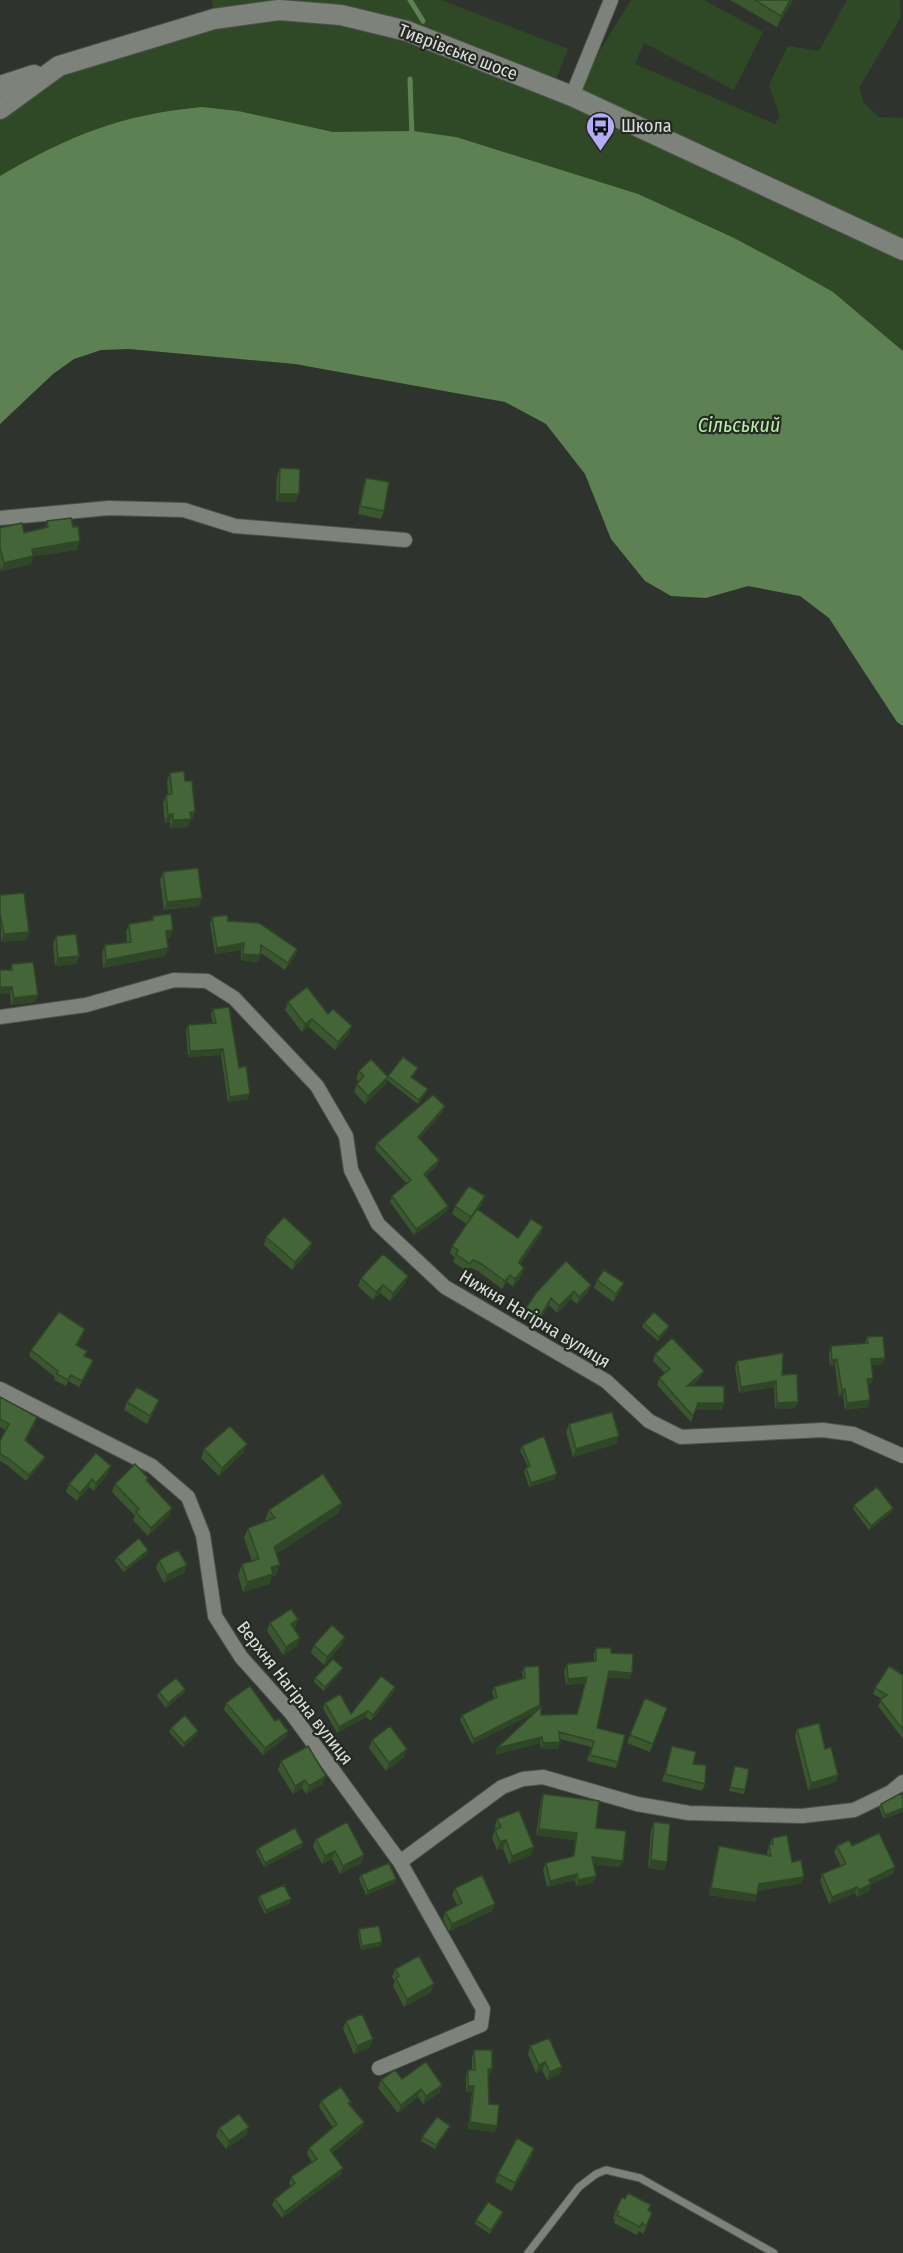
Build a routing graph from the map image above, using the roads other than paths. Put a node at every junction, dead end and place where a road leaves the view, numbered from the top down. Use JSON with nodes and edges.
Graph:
{"nodes":[{"id":1,"x":611,"y":0,"type":"edge"},
{"id":2,"x":248,"y":6,"type":"edge"},
{"id":3,"x":59,"y":66,"type":"junction"},
{"id":4,"x":0,"y":86,"type":"edge"},
{"id":5,"x":572,"y":96,"type":"junction"},
{"id":6,"x":0,"y":109,"type":"edge"},
{"id":7,"x":903,"y":250,"type":"edge"},
{"id":8,"x":0,"y":518,"type":"edge"},
{"id":9,"x":405,"y":540,"type":"dead end"},
{"id":10,"x":0,"y":1017,"type":"edge"},
{"id":11,"x":0,"y":1389,"type":"edge"},
{"id":12,"x":903,"y":1456,"type":"edge"},
{"id":13,"x":903,"y":1782,"type":"edge"},
{"id":14,"x":400,"y":1862,"type":"junction"},
{"id":15,"x":379,"y":2068,"type":"dead end"},
{"id":16,"x":528,"y":2253,"type":"edge"},
{"id":17,"x":774,"y":2253,"type":"edge"}],
"edges":[{"from":1,"to":5,"type":"street"},
{"from":2,"to":3,"type":"main road","name":"Тиврівське шосе"},
{"from":2,"to":5,"type":"main road","name":"Тиврівське шосе"},
{"from":3,"to":4,"type":"main road"},
{"from":3,"to":6,"type":"main road","name":"Тиврівське шосе"},
{"from":5,"to":7,"type":"main road","name":"Тиврівське шосе"},
{"from":8,"to":9,"type":"street"},
{"from":10,"to":12,"type":"street","name":"Нижня Нагірна вулиця"},
{"from":11,"to":14,"type":"street","name":"Верхня Нагірна вулиця"},
{"from":13,"to":14,"type":"street"},
{"from":14,"to":15,"type":"street","name":"Верхня Нагірна вулиця"},
{"from":16,"to":17,"type":"lane"}]}
